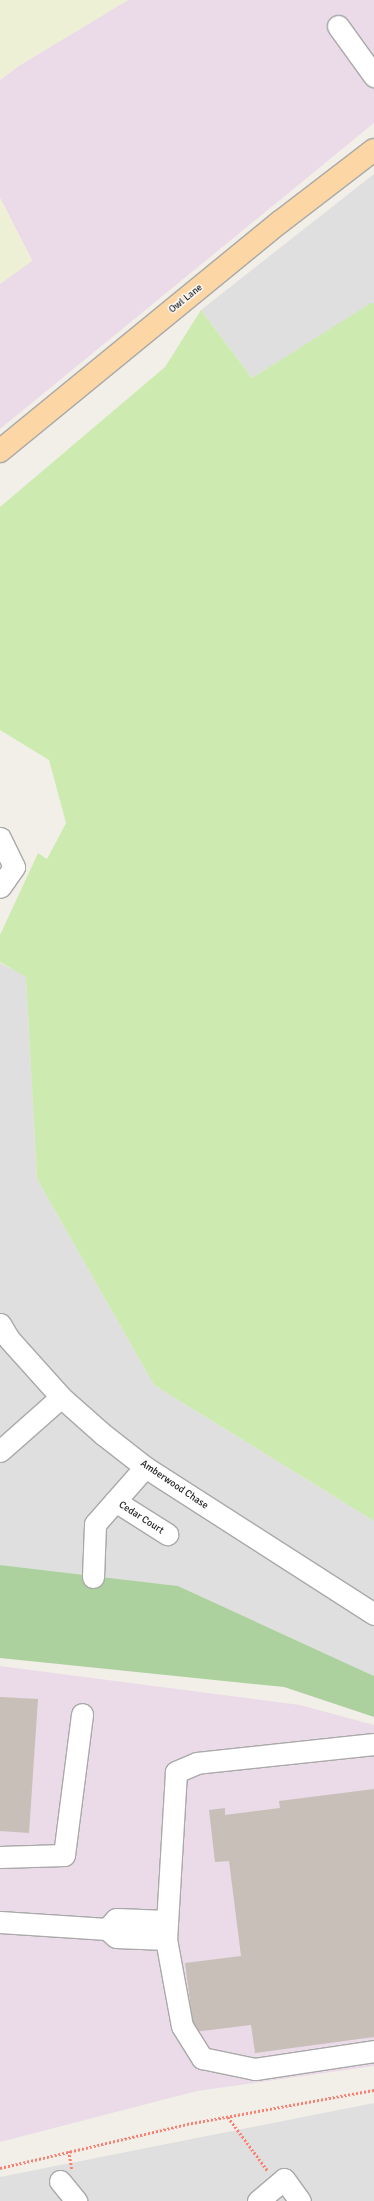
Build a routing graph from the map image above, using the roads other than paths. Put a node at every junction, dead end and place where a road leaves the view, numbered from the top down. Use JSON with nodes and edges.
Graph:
{"nodes":[{"id":1,"x":338,"y":26,"type":"dead end"},
{"id":2,"x":374,"y":76,"type":"edge"},
{"id":3,"x":374,"y":150,"type":"edge"},
{"id":4,"x":0,"y":451,"type":"edge"},
{"id":5,"x":0,"y":838,"type":"edge"},
{"id":6,"x":0,"y":887,"type":"edge"},
{"id":7,"x":0,"y":1324,"type":"edge"},
{"id":8,"x":61,"y":1397,"type":"junction"},
{"id":9,"x":0,"y":1451,"type":"edge"},
{"id":10,"x":145,"y":1467,"type":"junction"},
{"id":11,"x":115,"y":1501,"type":"junction"},
{"id":12,"x":167,"y":1534,"type":"dead end"},
{"id":13,"x":93,"y":1577,"type":"dead end"},
{"id":14,"x":374,"y":1614,"type":"edge"},
{"id":15,"x":82,"y":1714,"type":"dead end"},
{"id":16,"x":374,"y":1744,"type":"edge"},
{"id":17,"x":0,"y":1857,"type":"edge"},
{"id":18,"x":0,"y":1922,"type":"edge"},
{"id":19,"x":166,"y":1930,"type":"junction"},
{"id":20,"x":374,"y":2051,"type":"edge"},
{"id":21,"x":60,"y":2181,"type":"dead end"},
{"id":22,"x":76,"y":2201,"type":"edge"},
{"id":23,"x":258,"y":2201,"type":"edge"},
{"id":24,"x":300,"y":2201,"type":"edge"}],
"edges":[{"from":1,"to":2,"type":"street"},
{"from":3,"to":4,"type":"main road","name":"Owl Lane"},
{"from":5,"to":6,"type":"street"},
{"from":7,"to":8,"type":"street","name":"Amberwood Chase"},
{"from":8,"to":9,"type":"street"},
{"from":8,"to":10,"type":"street","name":"Amberwood Chase"},
{"from":10,"to":11,"type":"street","name":"Cedar Court"},
{"from":10,"to":14,"type":"street","name":"Amberwood Chase"},
{"from":11,"to":12,"type":"street","name":"Cedar Court"},
{"from":11,"to":13,"type":"street","name":"Cedar Court"},
{"from":15,"to":17,"type":"street"},
{"from":16,"to":19,"type":"street"},
{"from":18,"to":19,"type":"street"},
{"from":19,"to":20,"type":"street"},
{"from":21,"to":22,"type":"street"},
{"from":23,"to":24,"type":"street"}]}
